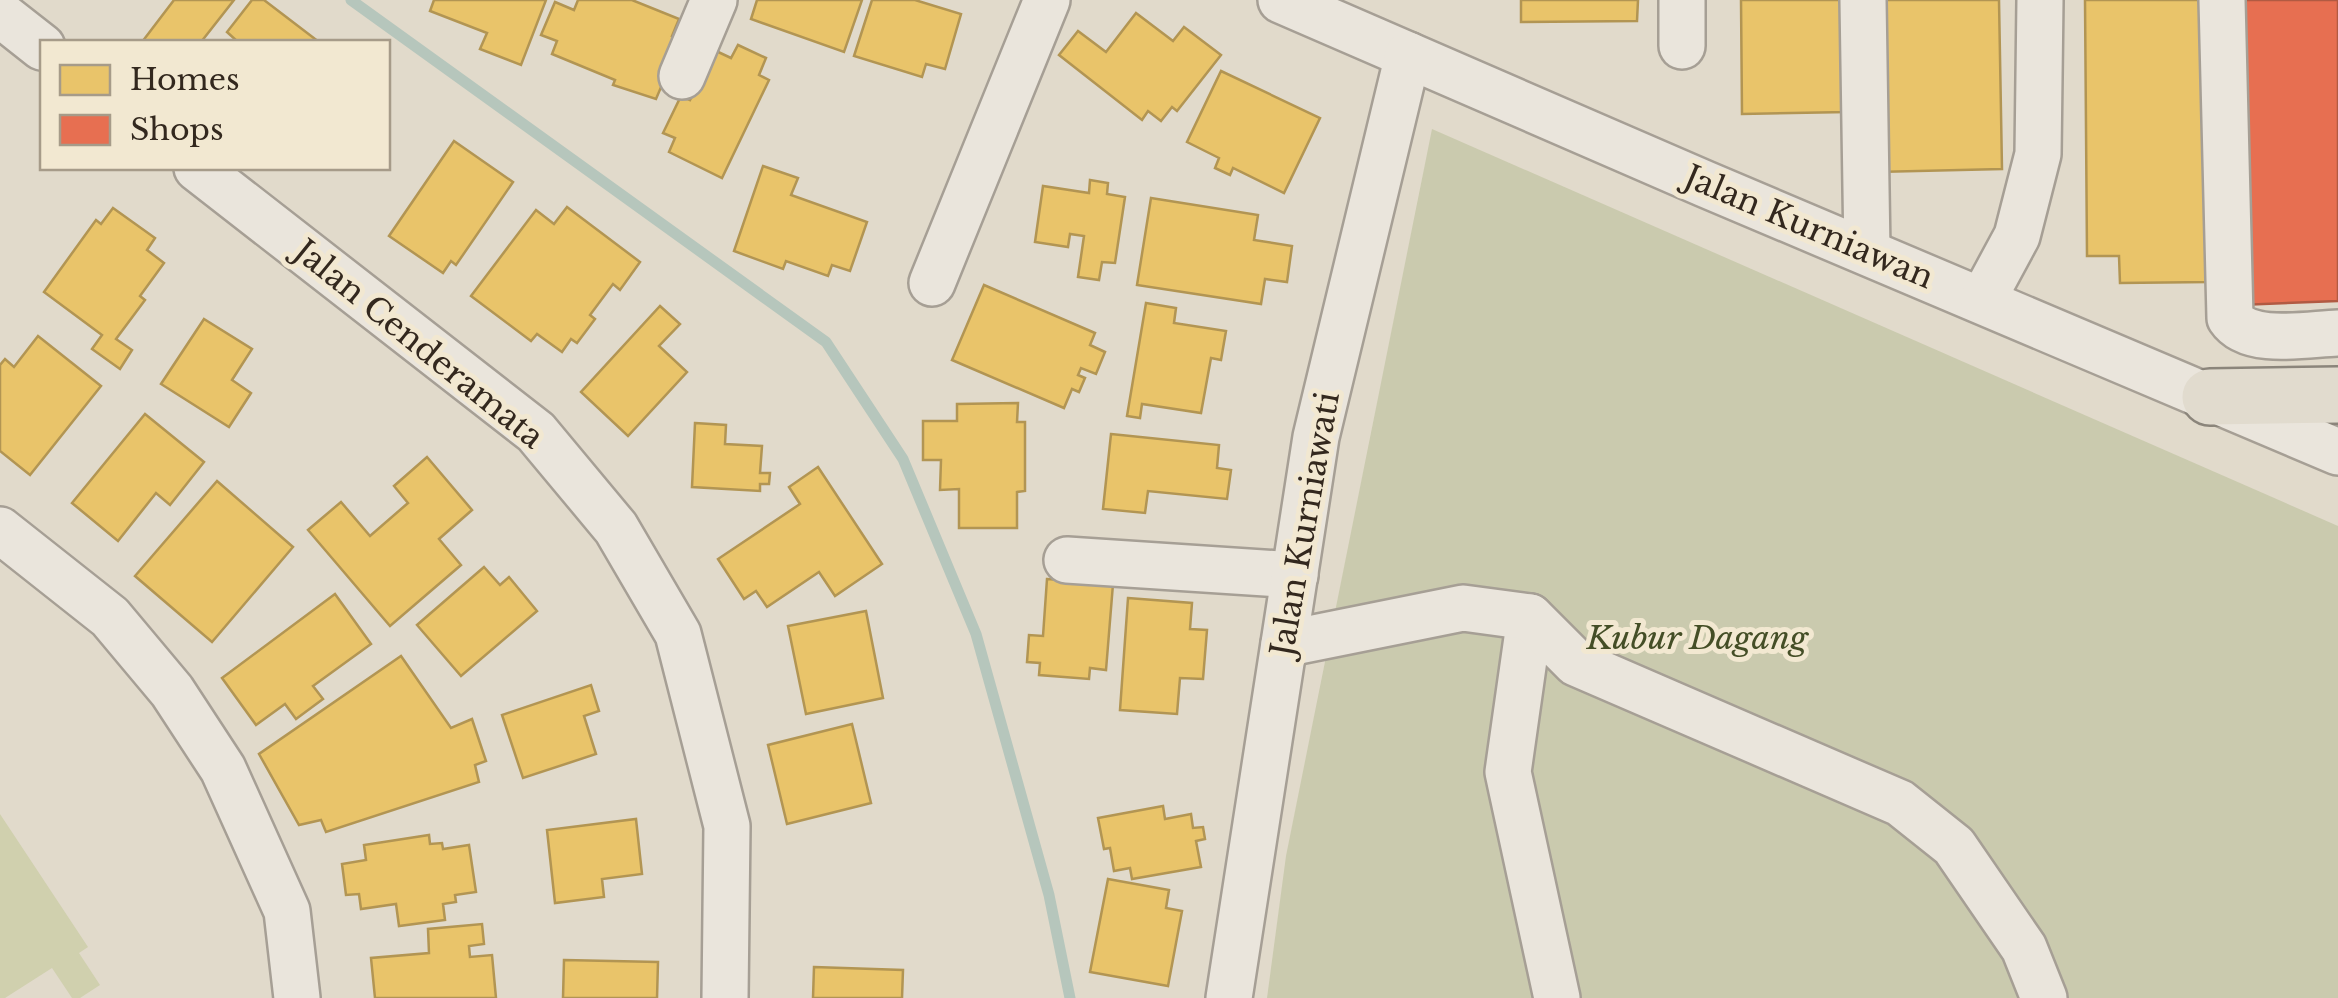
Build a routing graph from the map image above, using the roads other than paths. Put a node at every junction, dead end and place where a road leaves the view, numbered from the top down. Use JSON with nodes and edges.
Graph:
{"nodes":[{"id":1,"x":714,"y":0,"type":"edge"},
{"id":2,"x":1047,"y":0,"type":"edge"},
{"id":3,"x":1282,"y":0,"type":"edge"},
{"id":4,"x":1682,"y":0,"type":"edge"},
{"id":5,"x":1863,"y":0,"type":"edge"},
{"id":6,"x":2040,"y":0,"type":"edge"},
{"id":7,"x":2222,"y":0,"type":"edge"},
{"id":8,"x":0,"y":14,"type":"edge"},
{"id":9,"x":40,"y":45,"type":"edge"},
{"id":10,"x":1682,"y":46,"type":"dead end"},
{"id":11,"x":1408,"y":55,"type":"junction"},
{"id":12,"x":682,"y":76,"type":"dead end"},
{"id":13,"x":200,"y":170,"type":"edge"},
{"id":14,"x":1867,"y":250,"type":"junction"},
{"id":15,"x":932,"y":283,"type":"dead end"},
{"id":16,"x":1982,"y":299,"type":"junction"},
{"id":17,"x":2338,"y":333,"type":"edge"},
{"id":18,"x":2338,"y":395,"type":"edge"},
{"id":19,"x":2210,"y":397,"type":"junction"},
{"id":20,"x":2338,"y":452,"type":"edge"},
{"id":21,"x":0,"y":530,"type":"edge"},
{"id":22,"x":1067,"y":560,"type":"dead end"},
{"id":23,"x":1295,"y":575,"type":"junction"},
{"id":24,"x":1530,"y":617,"type":"junction"},
{"id":25,"x":1284,"y":644,"type":"junction"},
{"id":26,"x":297,"y":998,"type":"edge"},
{"id":27,"x":725,"y":998,"type":"edge"},
{"id":28,"x":1229,"y":998,"type":"edge"},
{"id":29,"x":1557,"y":998,"type":"edge"},
{"id":30,"x":2044,"y":998,"type":"edge"}],
"edges":[{"from":1,"to":12,"type":"street"},
{"from":2,"to":15,"type":"street"},
{"from":3,"to":11,"type":"street","name":"Jalan Kurniawan"},
{"from":4,"to":10,"type":"street"},
{"from":5,"to":14,"type":"street"},
{"from":6,"to":16,"type":"street"},
{"from":7,"to":17,"type":"street"},
{"from":8,"to":9,"type":"street"},
{"from":11,"to":14,"type":"street","name":"Jalan Kurniawan"},
{"from":11,"to":23,"type":"street","name":"Jalan Kurniawati"},
{"from":13,"to":27,"type":"street","name":"Jalan Cenderamata"},
{"from":14,"to":16,"type":"street","name":"Jalan Kurniawan"},
{"from":16,"to":19,"type":"street","name":"Jalan Kurniawan"},
{"from":18,"to":19,"type":"main road"},
{"from":19,"to":20,"type":"street","name":"Jalan Kurniawan"},
{"from":21,"to":26,"type":"street"},
{"from":22,"to":23,"type":"street"},
{"from":23,"to":25,"type":"street","name":"Jalan Kurniawati"},
{"from":24,"to":25,"type":"street"},
{"from":24,"to":29,"type":"street"},
{"from":24,"to":30,"type":"street"},
{"from":25,"to":28,"type":"street","name":"Jalan Kurniawati"}]}
